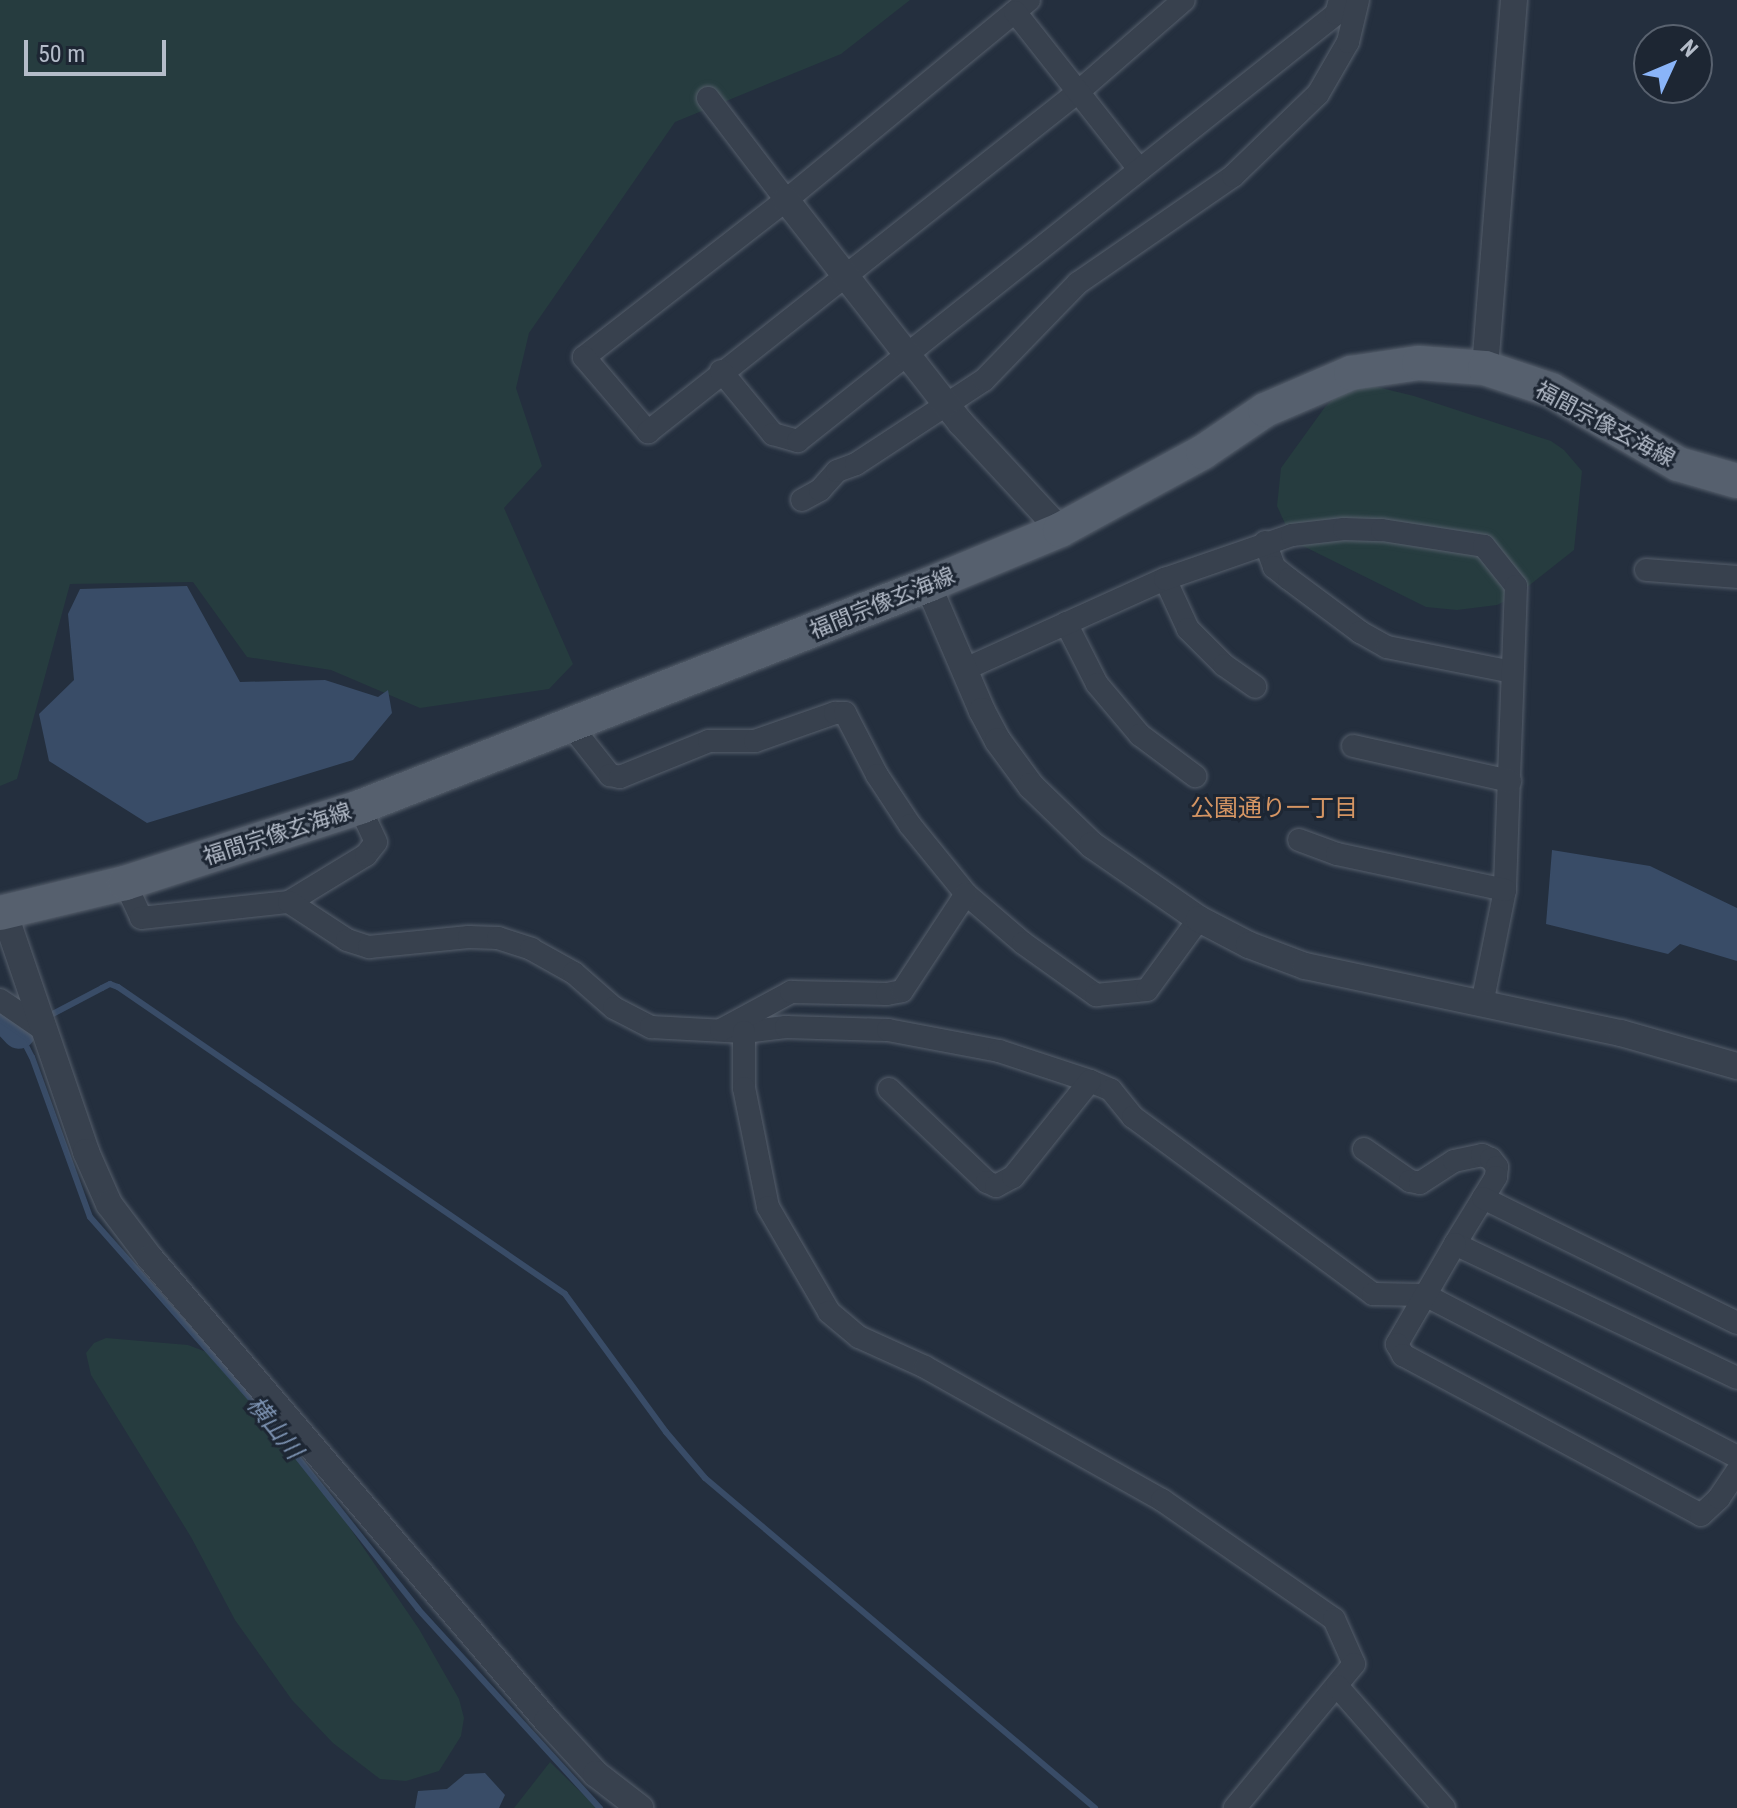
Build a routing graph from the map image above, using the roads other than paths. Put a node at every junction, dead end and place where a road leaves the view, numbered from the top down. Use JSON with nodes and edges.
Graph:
{"nodes":[{"id":1,"x":1184,"y":0,"type":"edge"},
{"id":2,"x":1340,"y":0,"type":"edge"},
{"id":3,"x":1358,"y":0,"type":"edge"},
{"id":4,"x":1514,"y":0,"type":"edge"},
{"id":5,"x":1022,"y":6,"type":"edge"},
{"id":6,"x":1078,"y":92,"type":"junction"},
{"id":7,"x":708,"y":98,"type":"dead end"},
{"id":8,"x":1140,"y":170,"type":"junction"},
{"id":9,"x":786,"y":200,"type":"junction"},
{"id":10,"x":845,"y":273,"type":"junction"},
{"id":11,"x":909,"y":352,"type":"junction"},
{"id":12,"x":1486,"y":356,"type":"junction"},
{"id":13,"x":721,"y":371,"type":"junction"},
{"id":14,"x":949,"y":406,"type":"junction"},
{"id":15,"x":1737,"y":481,"type":"edge"},
{"id":16,"x":802,"y":500,"type":"dead end"},
{"id":17,"x":1060,"y":530,"type":"junction"},
{"id":18,"x":1265,"y":542,"type":"junction"},
{"id":19,"x":1646,"y":570,"type":"dead end"},
{"id":20,"x":1737,"y":577,"type":"edge"},
{"id":21,"x":1165,"y":579,"type":"junction"},
{"id":22,"x":928,"y":585,"type":"junction"},
{"id":23,"x":1066,"y":623,"type":"junction"},
{"id":24,"x":963,"y":670,"type":"junction"},
{"id":25,"x":1512,"y":672,"type":"junction"},
{"id":26,"x":1255,"y":687,"type":"dead end"},
{"id":27,"x":571,"y":726,"type":"junction"},
{"id":28,"x":1353,"y":746,"type":"dead end"},
{"id":29,"x":1195,"y":776,"type":"dead end"},
{"id":30,"x":1510,"y":781,"type":"junction"},
{"id":31,"x":360,"y":807,"type":"junction"},
{"id":32,"x":1299,"y":840,"type":"dead end"},
{"id":33,"x":125,"y":883,"type":"junction"},
{"id":34,"x":1505,"y":890,"type":"junction"},
{"id":35,"x":966,"y":894,"type":"junction"},
{"id":36,"x":289,"y":902,"type":"junction"},
{"id":37,"x":2,"y":913,"type":"edge"},
{"id":38,"x":1199,"y":919,"type":"junction"},
{"id":39,"x":0,"y":1000,"type":"edge"},
{"id":40,"x":1482,"y":1004,"type":"junction"},
{"id":41,"x":44,"y":1030,"type":"junction"},
{"id":42,"x":720,"y":1031,"type":"junction"},
{"id":43,"x":744,"y":1032,"type":"junction"},
{"id":44,"x":1737,"y":1066,"type":"edge"},
{"id":45,"x":1090,"y":1081,"type":"junction"},
{"id":46,"x":889,"y":1089,"type":"dead end"},
{"id":47,"x":1364,"y":1149,"type":"dead end"},
{"id":48,"x":1483,"y":1198,"type":"junction"},
{"id":49,"x":1455,"y":1244,"type":"junction"},
{"id":50,"x":1425,"y":1295,"type":"junction"},
{"id":51,"x":1737,"y":1323,"type":"edge"},
{"id":52,"x":1737,"y":1378,"type":"edge"},
{"id":53,"x":1737,"y":1457,"type":"edge"},
{"id":54,"x":1737,"y":1471,"type":"edge"},
{"id":55,"x":1337,"y":1686,"type":"junction"},
{"id":56,"x":640,"y":1808,"type":"edge"},
{"id":57,"x":1235,"y":1808,"type":"edge"},
{"id":58,"x":1444,"y":1808,"type":"edge"}],
"edges":[{"from":1,"to":6,"type":"street"},
{"from":2,"to":8,"type":"street"},
{"from":3,"to":14,"type":"street"},
{"from":4,"to":12,"type":"street"},
{"from":5,"to":6,"type":"street"},
{"from":5,"to":9,"type":"street"},
{"from":6,"to":8,"type":"street"},
{"from":6,"to":10,"type":"street"},
{"from":7,"to":9,"type":"street"},
{"from":8,"to":11,"type":"street"},
{"from":9,"to":10,"type":"street"},
{"from":9,"to":13,"type":"street"},
{"from":10,"to":11,"type":"street"},
{"from":10,"to":13,"type":"street"},
{"from":11,"to":13,"type":"street"},
{"from":11,"to":14,"type":"street"},
{"from":12,"to":15,"type":"main road","name":"福間宗像玄海線"},
{"from":12,"to":17,"type":"main road","name":"福間宗像玄海線"},
{"from":14,"to":16,"type":"street"},
{"from":14,"to":17,"type":"street"},
{"from":17,"to":22,"type":"main road","name":"福間宗像玄海線"},
{"from":18,"to":21,"type":"street"},
{"from":18,"to":25,"type":"street"},
{"from":18,"to":25,"type":"street"},
{"from":19,"to":20,"type":"street"},
{"from":21,"to":23,"type":"street"},
{"from":21,"to":26,"type":"street"},
{"from":22,"to":24,"type":"street"},
{"from":22,"to":27,"type":"main road","name":"福間宗像玄海線"},
{"from":23,"to":24,"type":"street"},
{"from":23,"to":29,"type":"street"},
{"from":24,"to":38,"type":"street"},
{"from":25,"to":30,"type":"street"},
{"from":27,"to":31,"type":"main road","name":"福間宗像玄海線"},
{"from":27,"to":35,"type":"street"},
{"from":28,"to":30,"type":"street"},
{"from":30,"to":34,"type":"street"},
{"from":31,"to":33,"type":"main road","name":"福間宗像玄海線"},
{"from":31,"to":36,"type":"street"},
{"from":32,"to":34,"type":"street"},
{"from":33,"to":36,"type":"street"},
{"from":33,"to":37,"type":"main road","name":"福間宗像玄海線"},
{"from":34,"to":40,"type":"street"},
{"from":35,"to":38,"type":"street"},
{"from":35,"to":42,"type":"street"},
{"from":36,"to":42,"type":"street"},
{"from":37,"to":41,"type":"street"},
{"from":38,"to":40,"type":"street"},
{"from":39,"to":41,"type":"street"},
{"from":40,"to":44,"type":"street"},
{"from":41,"to":56,"type":"street"},
{"from":42,"to":43,"type":"street"},
{"from":43,"to":45,"type":"street"},
{"from":43,"to":55,"type":"street"},
{"from":45,"to":46,"type":"street"},
{"from":45,"to":50,"type":"street"},
{"from":47,"to":48,"type":"street"},
{"from":48,"to":49,"type":"street"},
{"from":48,"to":51,"type":"street"},
{"from":49,"to":50,"type":"street"},
{"from":49,"to":52,"type":"street"},
{"from":50,"to":53,"type":"street"},
{"from":50,"to":54,"type":"street"},
{"from":55,"to":57,"type":"street"},
{"from":55,"to":58,"type":"street"}]}
